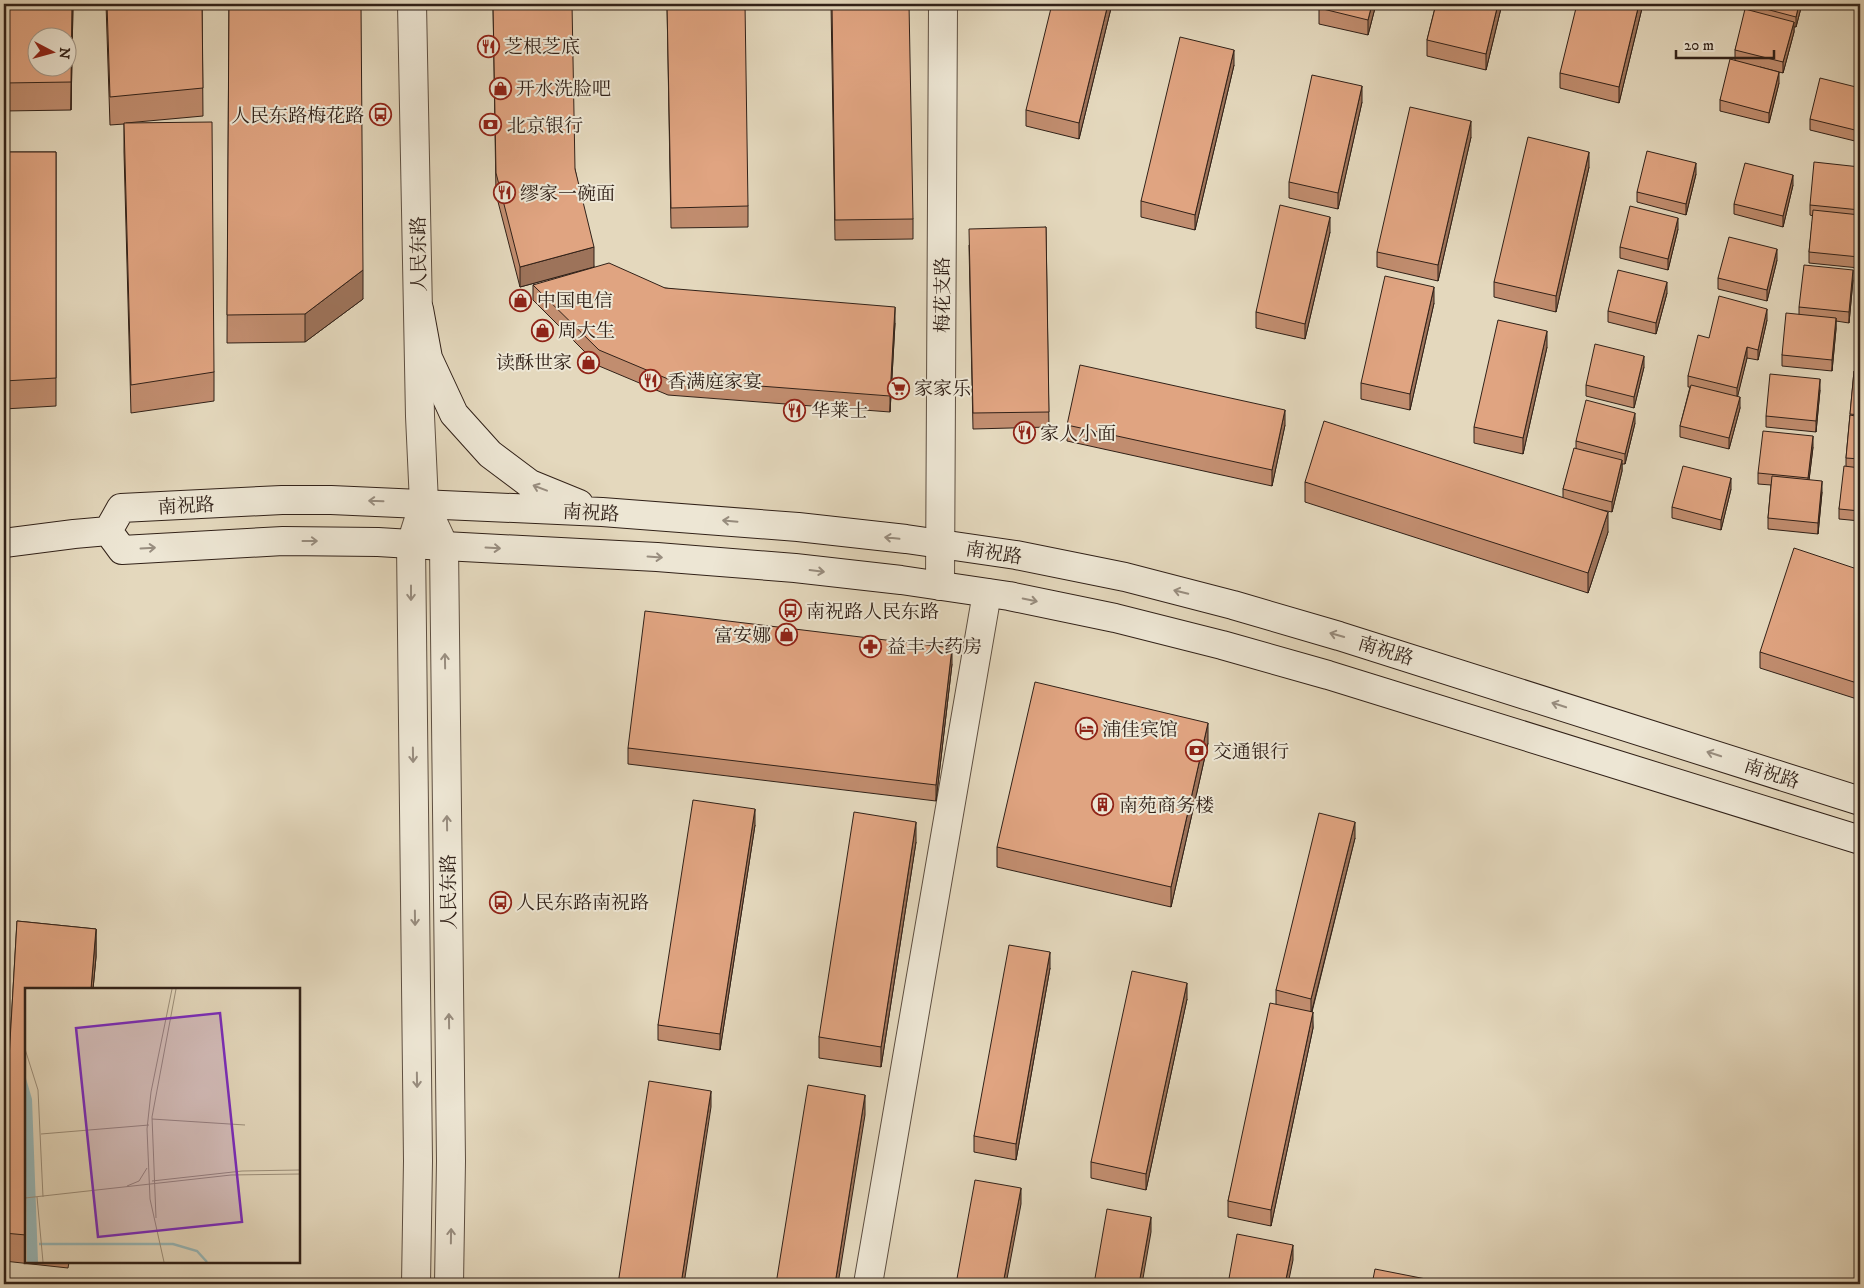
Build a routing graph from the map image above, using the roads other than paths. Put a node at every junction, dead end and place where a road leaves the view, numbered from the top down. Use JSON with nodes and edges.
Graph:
{"nodes":[{"id":1,"x":412,"y":4,"type":"edge"},
{"id":2,"x":943,"y":4,"type":"edge"},
{"id":3,"x":419,"y":309,"type":"junction"},
{"id":4,"x":424,"y":503,"type":"junction"},
{"id":5,"x":602,"y":512,"type":"junction"},
{"id":6,"x":108,"y":531,"type":"junction"},
{"id":7,"x":4,"y":543,"type":"edge"},
{"id":8,"x":411,"y":544,"type":"junction"},
{"id":9,"x":940,"y":544,"type":"junction"},
{"id":10,"x":444,"y":546,"type":"junction"},
{"id":11,"x":940,"y":586,"type":"junction"},
{"id":12,"x":987,"y":593,"type":"junction"},
{"id":13,"x":1860,"y":801,"type":"edge"},
{"id":14,"x":1860,"y":840,"type":"edge"},
{"id":15,"x":416,"y":1284,"type":"edge"},
{"id":16,"x":450,"y":1284,"type":"edge"},
{"id":17,"x":868,"y":1284,"type":"edge"}],
"edges":[{"from":1,"to":3,"type":"main road","name":"人民东路"},
{"from":2,"to":9,"type":"main road","name":"梅花支路"},
{"from":3,"to":4,"type":"main road","name":"人民东路"},
{"from":5,"to":3,"type":"main road","one_way":true},
{"from":4,"to":5,"type":"main road","name":"南祝路"},
{"from":4,"to":6,"type":"main road","name":"南祝路","one_way":true},
{"from":4,"to":8,"type":"main road","name":"人民东路"},
{"from":4,"to":10,"type":"main road","name":"人民东路"},
{"from":9,"to":5,"type":"main road","name":"南祝路","one_way":true},
{"from":6,"to":7,"type":"main road"},
{"from":6,"to":8,"type":"main road","name":"南祝路","one_way":true},
{"from":8,"to":10,"type":"main road","name":"南祝路"},
{"from":8,"to":15,"type":"main road","name":"人民东路","one_way":true},
{"from":9,"to":11,"type":"main road","name":"梅花支路"},
{"from":13,"to":9,"type":"main road","name":"南祝路","one_way":true},
{"from":10,"to":11,"type":"main road","name":"南祝路","one_way":true},
{"from":16,"to":10,"type":"main road","name":"人民东路","one_way":true},
{"from":11,"to":12,"type":"main road","name":"南祝路"},
{"from":12,"to":14,"type":"main road","name":"南祝路","one_way":true},
{"from":12,"to":17,"type":"main road"}]}
